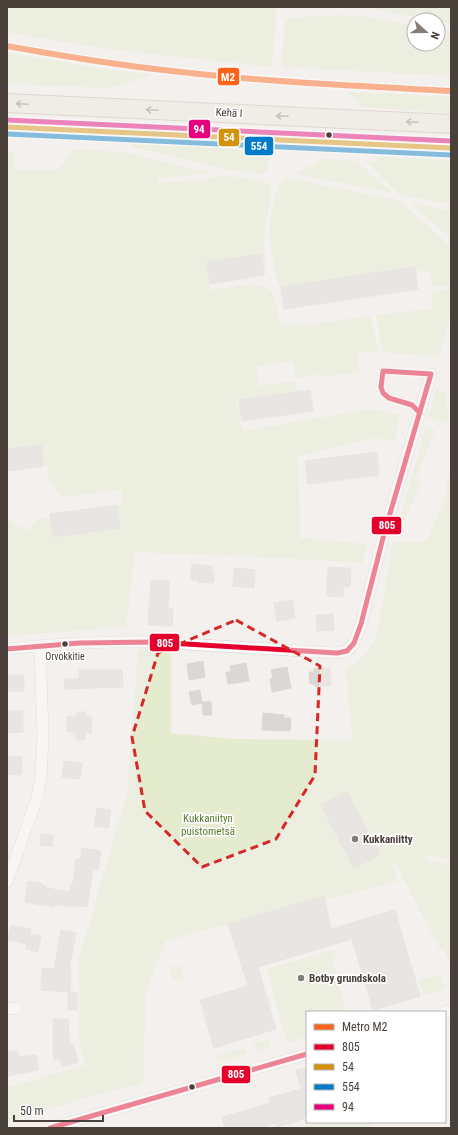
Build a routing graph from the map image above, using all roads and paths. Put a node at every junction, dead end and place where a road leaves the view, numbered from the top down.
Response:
1 (7, 103) edge
2 (451, 124) edge
3 (7, 127) edge
4 (451, 148) edge
5 (432, 374) dead end
6 (40, 646) junction
7 (7, 650) edge
8 (7, 882) edge
9 (306, 1054) edge
10 (50, 1128) edge

2 -> 1 highway, Kehä I
3 - 4 highway
5 - 6 street
6 - 7 street
6 - 8 street
9 - 10 street

